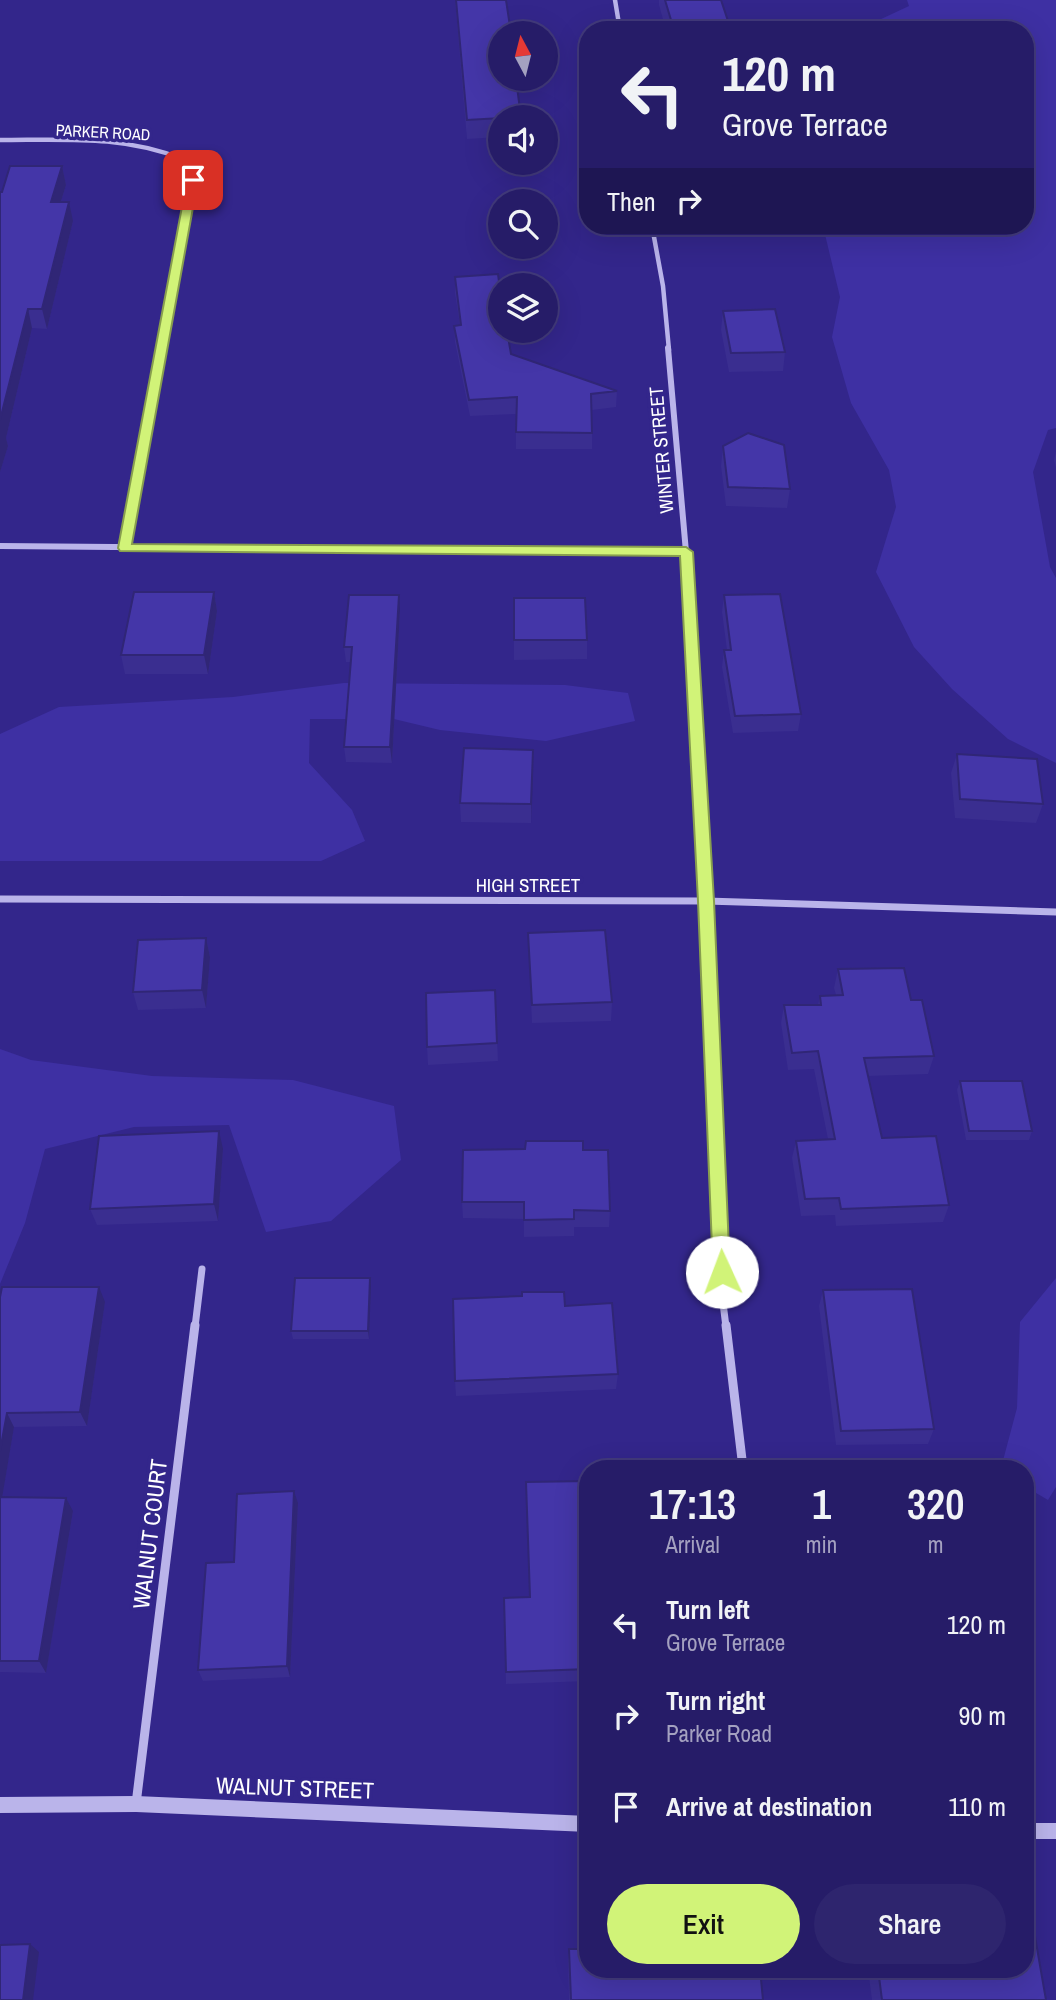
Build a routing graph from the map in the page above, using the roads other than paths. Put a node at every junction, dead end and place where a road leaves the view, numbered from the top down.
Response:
1 (615, 0) edge
2 (618, 21) edge
3 (0, 140) edge
4 (654, 235) edge
5 (0, 546) edge
6 (124, 548) junction
7 (686, 552) junction
8 (0, 899) edge
9 (706, 901) junction
10 (1056, 912) edge
11 (202, 1269) dead end
12 (742, 1460) edge
13 (136, 1804) junction
14 (0, 1805) edge
15 (579, 1824) edge
16 (1034, 1831) edge
17 (1056, 1831) edge

1 - 2 street
3 - 6 street, PARKER ROAD
4 - 7 street, WINTER STREET
5 - 6 street
6 - 7 street
7 - 9 street, WINTER STREET
8 - 9 street, HIGH STREET
9 - 10 street, HIGH STREET
9 - 12 street, WINTER STREET
11 - 13 street, WALNUT COURT
13 - 14 street, WALNUT STREET
13 - 15 street, WALNUT STREET
16 - 17 street

